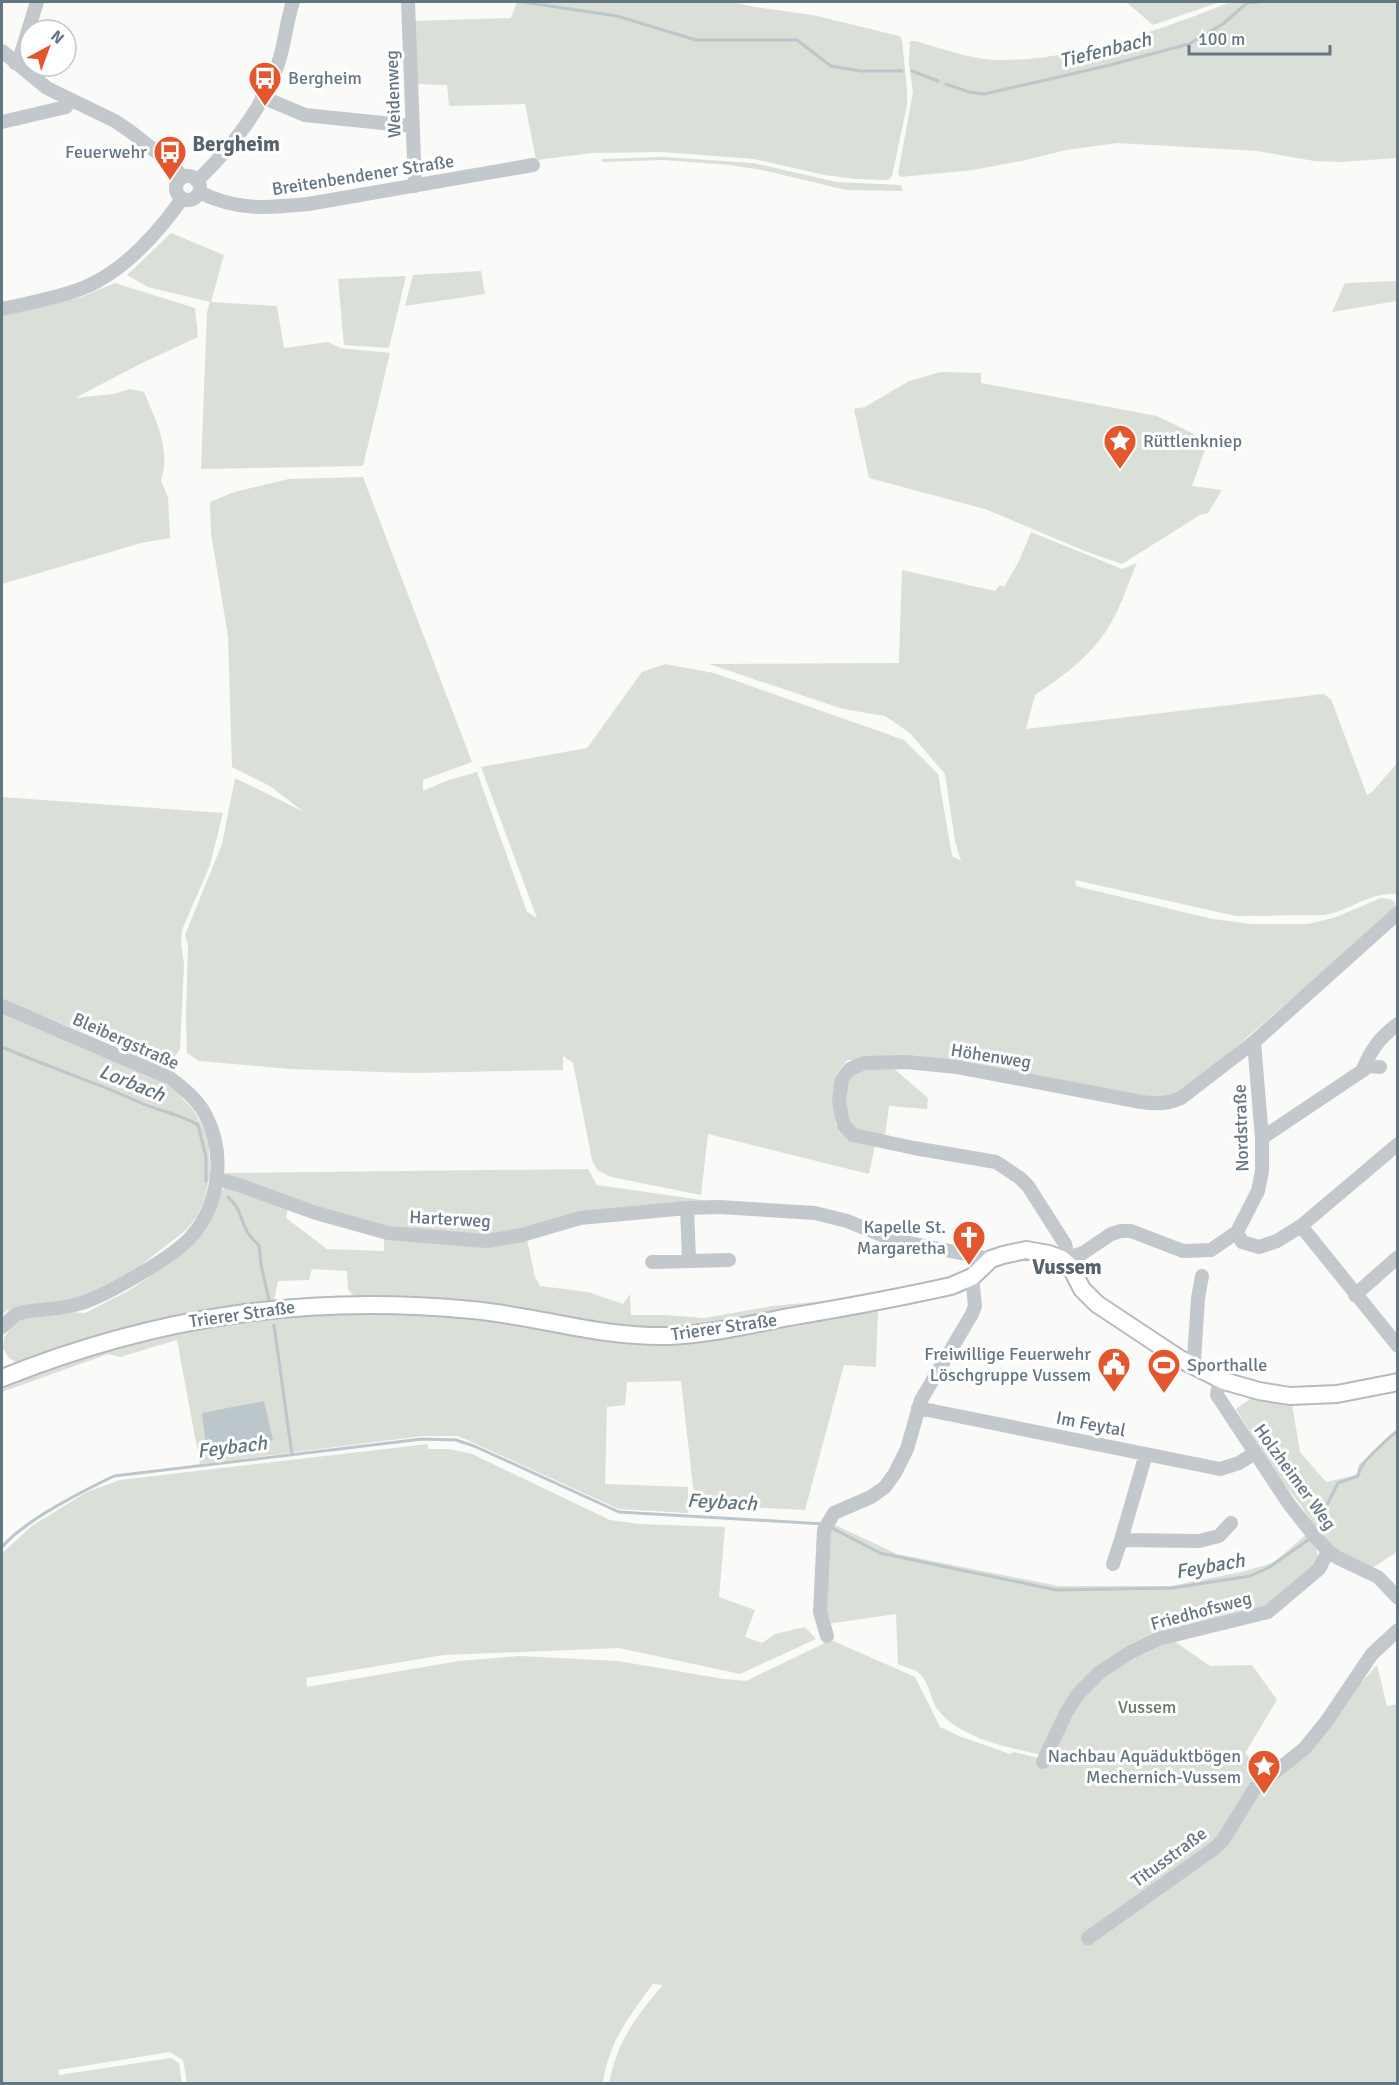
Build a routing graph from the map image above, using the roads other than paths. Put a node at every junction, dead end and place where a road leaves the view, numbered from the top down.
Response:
1 (37, 2) edge
2 (293, 2) edge
3 (408, 2) edge
4 (2, 51) edge
5 (15, 63) junction
6 (262, 97) junction
7 (70, 100) junction
8 (2, 122) edge
9 (412, 126) junction
10 (533, 165) dead end
11 (183, 177) junction
12 (201, 182) junction
13 (415, 186) junction
14 (182, 199) junction
15 (2, 309) edge
16 (1398, 913) edge
17 (2, 1006) edge
18 (1398, 1024) edge
19 (1254, 1042) junction
20 (1380, 1067) dead end
21 (1362, 1071) junction
22 (1262, 1138) junction
23 (1398, 1144) edge
24 (217, 1179) junction
25 (687, 1208) junction
26 (1301, 1226) junction
27 (1237, 1232) junction
28 (1398, 1257) edge
29 (1066, 1259) junction
30 (689, 1260) junction
31 (729, 1260) dead end
32 (991, 1260) junction
33 (652, 1262) dead end
34 (1202, 1276) dead end
35 (972, 1277) junction
36 (1355, 1294) junction
37 (2, 1327) edge
38 (1397, 1342) edge
39 (1191, 1365) junction
40 (2, 1378) edge
41 (1224, 1381) junction
42 (1398, 1382) edge
43 (918, 1408) junction
44 (1254, 1453) junction
45 (1146, 1454) junction
46 (1231, 1523) dead end
47 (1121, 1540) junction
48 (1328, 1551) junction
49 (1113, 1564) dead end
50 (1398, 1598) edge
51 (1398, 1630) edge
52 (827, 1636) dead end
53 (1043, 1762) dead end
54 (1088, 1938) dead end

1 - 5 street
2 - 6 street
3 - 9 street, Weidenweg
4 - 5 street
5 - 7 street
6 - 9 street
6 - 12 street
7 - 8 street
7 - 11 street
9 - 13 street, Weidenweg
10 - 13 street, Breitenbendener Straße
11 - 12 street
11 - 14 street
12 - 13 street, Breitenbendener Straße
12 - 14 street
14 - 15 street
16 - 19 street, Höhenweg
17 - 24 street, Bleibergstraße
18 - 21 street
19 - 22 street, Nordstraße
19 - 29 street, Höhenweg
20 - 21 street
21 - 22 street
22 - 27 street, Nordstraße
23 - 26 street
24 - 25 street, Harterweg
24 - 37 street, Bleibergstraße
25 - 30 street
25 - 32 street, Harterweg
26 - 27 street
26 - 36 street
27 - 29 street, Nordstraße
28 - 36 street
29 - 32 main road, Trierer Straße
29 - 39 main road
30 - 31 street
30 - 33 street
32 - 35 main road, Trierer Straße
34 - 39 street
35 - 40 main road, Trierer Straße
35 - 43 street
36 - 38 street
39 - 41 main road
41 - 42 main road
41 - 44 street, Holzheimer Weg
43 - 45 street, Im Feytal
43 - 52 street
44 - 45 street, Im Feytal
44 - 48 street, Holzheimer Weg
45 - 47 street
46 - 47 street
47 - 49 street
48 - 50 street, Holzheimer Weg
48 - 53 street, Friedhofsweg
51 - 54 street, Titusstraße

